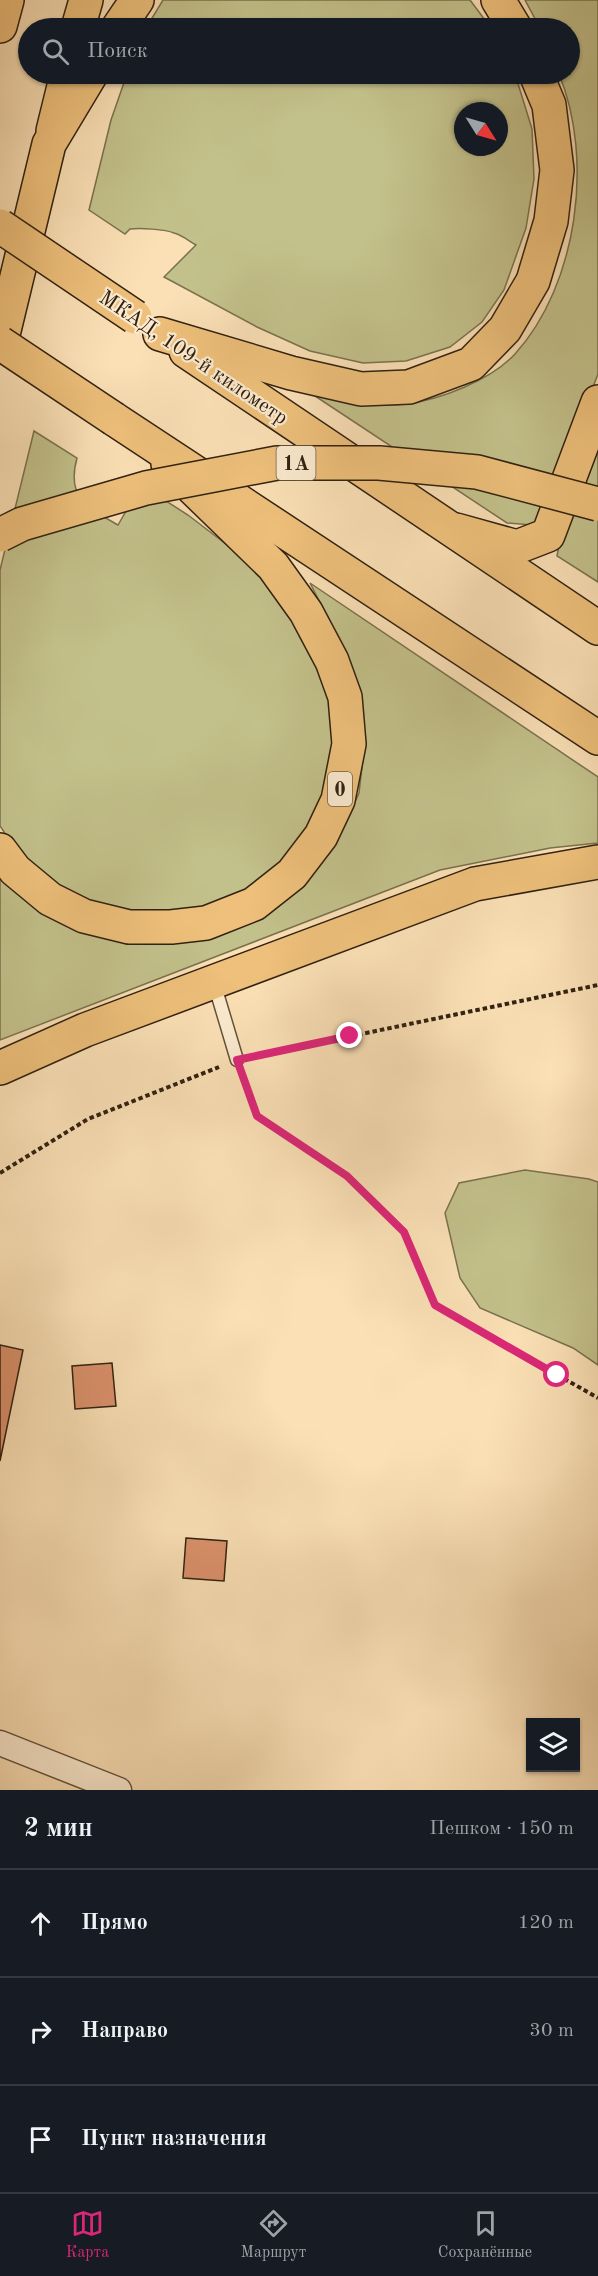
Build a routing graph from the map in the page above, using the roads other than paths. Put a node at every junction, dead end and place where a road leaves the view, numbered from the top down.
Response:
1 (7, 0) edge
2 (86, 0) edge
3 (137, 0) edge
4 (498, 0) edge
5 (81, 18) edge
6 (125, 18) edge
7 (509, 18) edge
8 (0, 26) edge
9 (64, 84) edge
10 (86, 84) edge
11 (540, 84) edge
12 (49, 144) junction
13 (0, 226) edge
14 (147, 326) junction
15 (0, 345) edge
16 (598, 402) edge
17 (127, 428) junction
18 (598, 504) edge
19 (449, 528) junction
20 (0, 535) edge
21 (598, 628) edge
22 (598, 738) edge
23 (0, 850) edge
24 (598, 862) edge
25 (213, 982) junction
26 (237, 1060) road end
27 (0, 1068) edge
28 (0, 1743) edge
29 (119, 1790) edge

1 - 8 main road
2 - 5 main road
3 - 6 main road
4 - 7 main road
9 - 12 main road
10 - 12 main road
11 - 14 main road
12 - 15 main road
13 - 14 main road, МКАД, 109-й километр, bridge
14 - 19 main road, МКАД, 109-й километр
15 - 17 main road, bridge
16 - 19 main road
17 - 22 main road
17 - 23 main road, 0
18 - 20 main road, 1A, bridge
19 - 21 main road, МКАД, 109-й километр
24 - 25 main road
25 - 26 lane
25 - 27 main road
28 - 29 street

